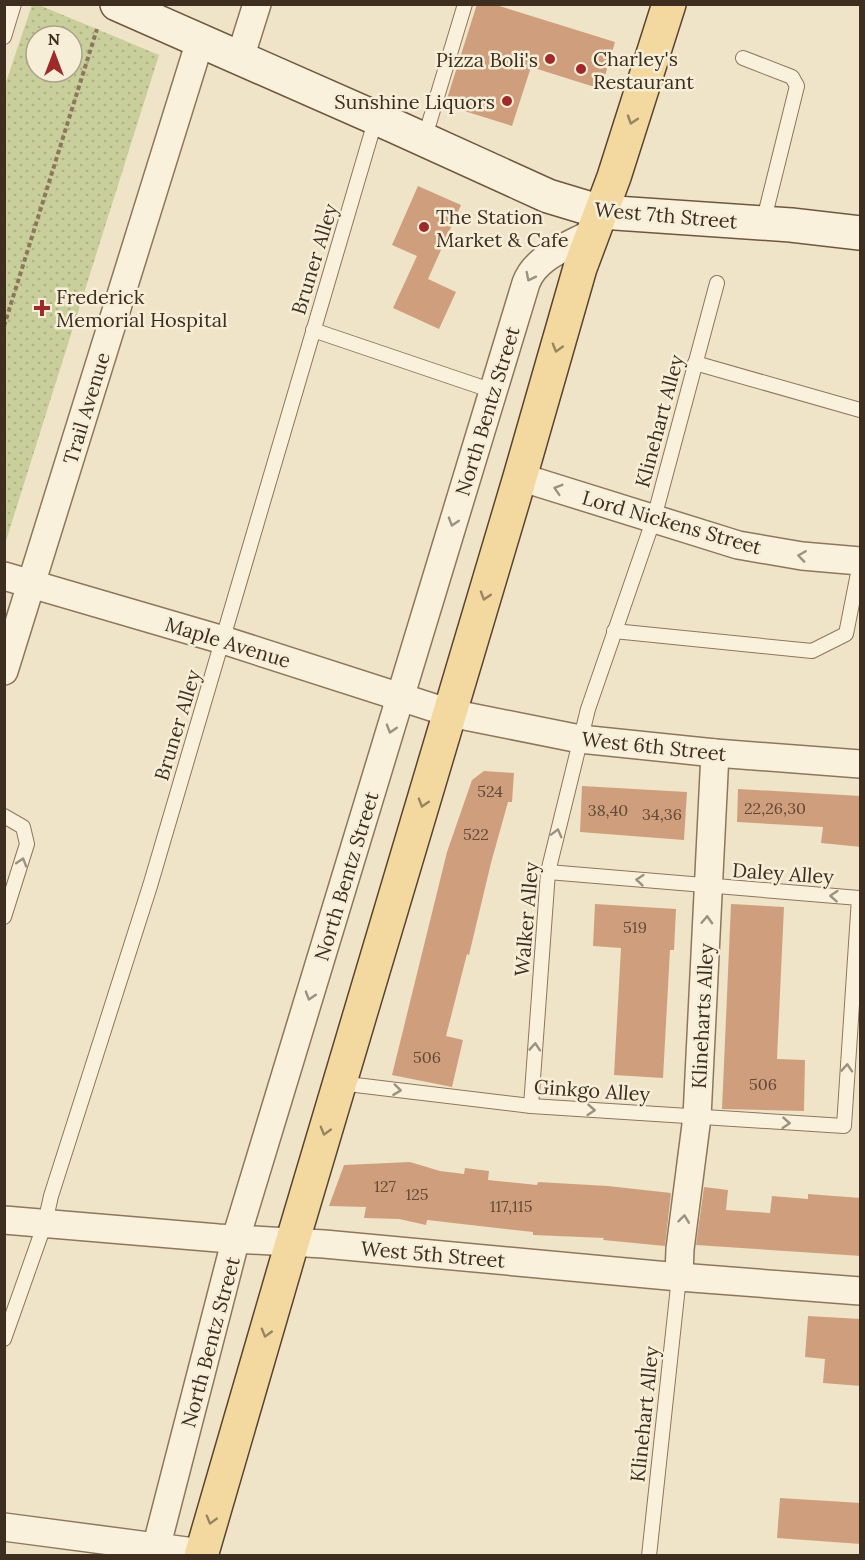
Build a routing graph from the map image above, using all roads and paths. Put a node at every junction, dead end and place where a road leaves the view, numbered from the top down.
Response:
1 (14, 4) edge
2 (256, 4) edge
3 (465, 4) edge
4 (669, 4) edge
5 (107, 17) edge
6 (4, 37) edge
7 (200, 41) junction
8 (240, 58) junction
9 (742, 58) dead end
10 (376, 118) junction
11 (423, 141) junction
12 (597, 222) junction
13 (763, 223) junction
14 (861, 233) edge
15 (717, 284) dead end
16 (4, 326) edge
17 (313, 330) junction
18 (695, 363) junction
19 (493, 391) junction
20 (861, 410) edge
21 (520, 477) junction
22 (654, 518) junction
23 (861, 562) edge
24 (4, 576) edge
25 (32, 584) junction
26 (614, 631) junction
27 (223, 640) junction
28 (4, 671) edge
29 (400, 696) junction
30 (450, 713) junction
31 (580, 739) junction
32 (715, 753) junction
33 (861, 764) edge
34 (4, 816) edge
35 (548, 872) junction
36 (708, 886) junction
37 (4, 917) edge
38 (857, 987) edge
39 (339, 1083) junction
40 (531, 1106) junction
41 (697, 1117) junction
42 (843, 1126) joint
43 (4, 1220) edge
44 (45, 1223) junction
45 (236, 1238) junction
46 (292, 1243) junction
47 (678, 1277) junction
48 (861, 1291) edge
49 (4, 1340) edge
50 (4, 1527) edge
51 (155, 1551) edge
52 (201, 1554) edge
53 (649, 1556) edge

1 - 6 lane
2 - 8 street
3 - 11 lane
4 -> 12 main road
5 - 7 main road, West 7th Street
5 - 16 path
7 - 8 main road, West 7th Street
7 - 25 street, Trail Avenue
8 - 10 main road, West 7th Street
9 - 13 lane
10 - 11 main road, West 7th Street
10 - 17 lane, Bruner Alley
11 - 12 main road, West 7th Street
12 - 13 main road, West 7th Street
12 -> 19 street, North Bentz Street
12 -> 21 main road
13 - 14 main road, West 7th Street
15 - 18 lane, Klinehart Alley
17 - 19 lane
17 - 27 lane, Bruner Alley
18 - 20 lane
18 - 22 lane, Klinehart Alley
19 -> 29 street, North Bentz Street
22 -> 21 street, Lord Nickens Street
21 -> 30 main road
23 -> 22 street, Lord Nickens Street
22 - 26 lane, Klinehart Alley
23 - 26 lane
24 - 25 street, Maple Avenue
25 - 27 street, Maple Avenue
25 - 28 street, Trail Avenue
26 - 31 lane, Klinehart Alley
27 - 29 street, Maple Avenue
27 - 44 lane, Bruner Alley
29 - 30 street, Maple Avenue
29 -> 45 street, North Bentz Street
30 - 31 street, West 6th Street
30 -> 39 main road
31 - 32 street, West 6th Street
35 -> 31 lane, Walker Alley
32 - 33 street, West 6th Street
32 - 36 street, Klineharts Alley
37 -> 34 lane
36 -> 35 lane, Daley Alley
40 -> 35 lane, Walker Alley
38 -> 36 lane, Daley Alley
41 -> 36 street, Klineharts Alley
42 -> 38 lane, Daley Alley
39 -> 40 lane, Ginkgo Alley
39 -> 46 main road
40 -> 41 lane, Ginkgo Alley
41 -> 42 lane, Ginkgo Alley
47 -> 41 street, Klineharts Alley
43 - 44 street, West 5th Street
44 - 45 street, West 5th Street
44 - 49 lane, Bruner Alley
45 - 46 street, West 5th Street
45 - 51 street, North Bentz Street
46 - 47 street, West 5th Street
46 -> 52 main road
47 - 48 street, West 5th Street
47 - 53 lane, Klinehart Alley
50 - 51 street
51 - 52 street

